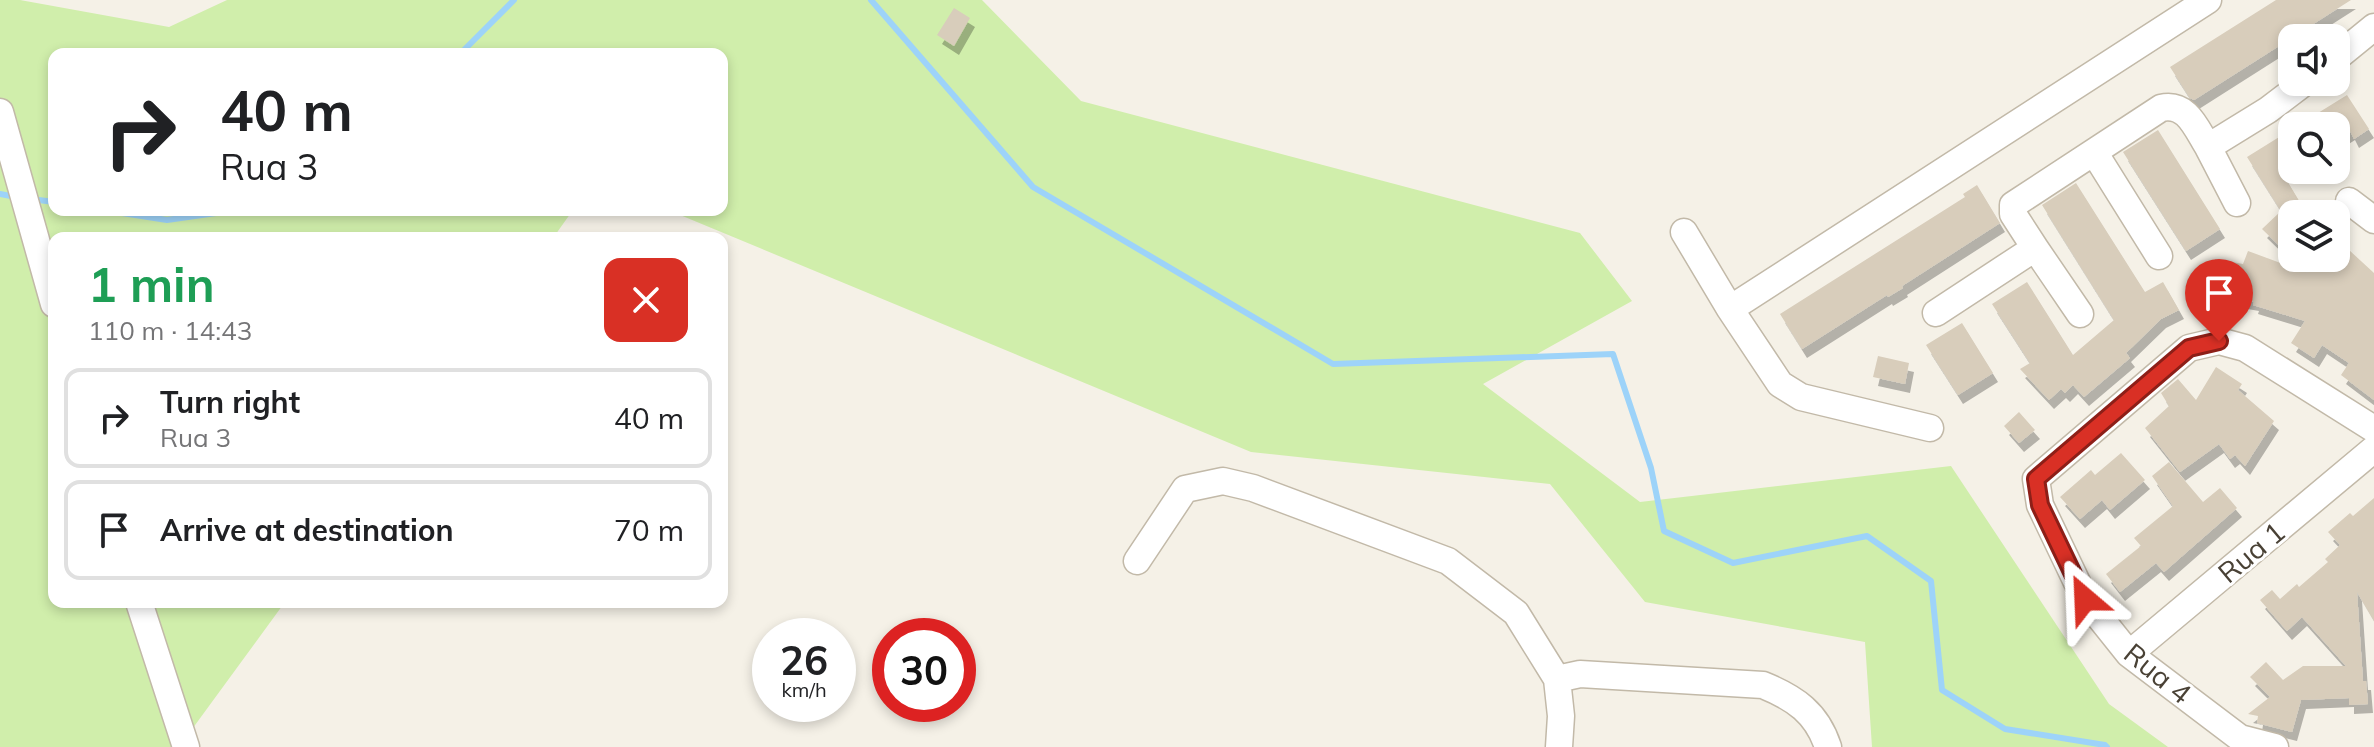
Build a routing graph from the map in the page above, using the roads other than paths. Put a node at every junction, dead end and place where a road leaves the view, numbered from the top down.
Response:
1 (2208, 0) edge
2 (2374, 27) edge
3 (2350, 47) edge
4 (2286, 96) edge
5 (0, 112) edge
6 (2208, 147) junction
7 (2094, 152) junction
8 (2350, 202) edge
9 (2237, 203) dead end
10 (2374, 220) edge
11 (1684, 232) dead end
12 (2035, 248) junction
13 (2159, 256) dead end
14 (48, 283) edge
15 (1730, 309) junction
16 (1936, 313) dead end
17 (2080, 314) dead end
18 (1930, 428) dead end
19 (2374, 429) edge
20 (2374, 449) edge
21 (1137, 561) dead end
22 (141, 608) edge
23 (2129, 654) junction
24 (1557, 679) junction
25 (186, 747) edge
26 (1559, 747) edge
27 (1828, 747) edge
28 (2275, 747) edge

1 - 15 street
2 - 3 street
4 - 6 street
5 - 14 street
6 - 7 street
6 - 9 street
7 - 12 street
7 - 13 street
8 - 10 street
11 - 15 street
12 - 16 street
12 - 17 street
15 - 18 street
19 - 23 street, Rua 4
20 - 23 street, Rua 1
21 - 24 street
22 - 25 street
23 - 28 street, Rua 4
24 - 26 street
24 - 27 street

